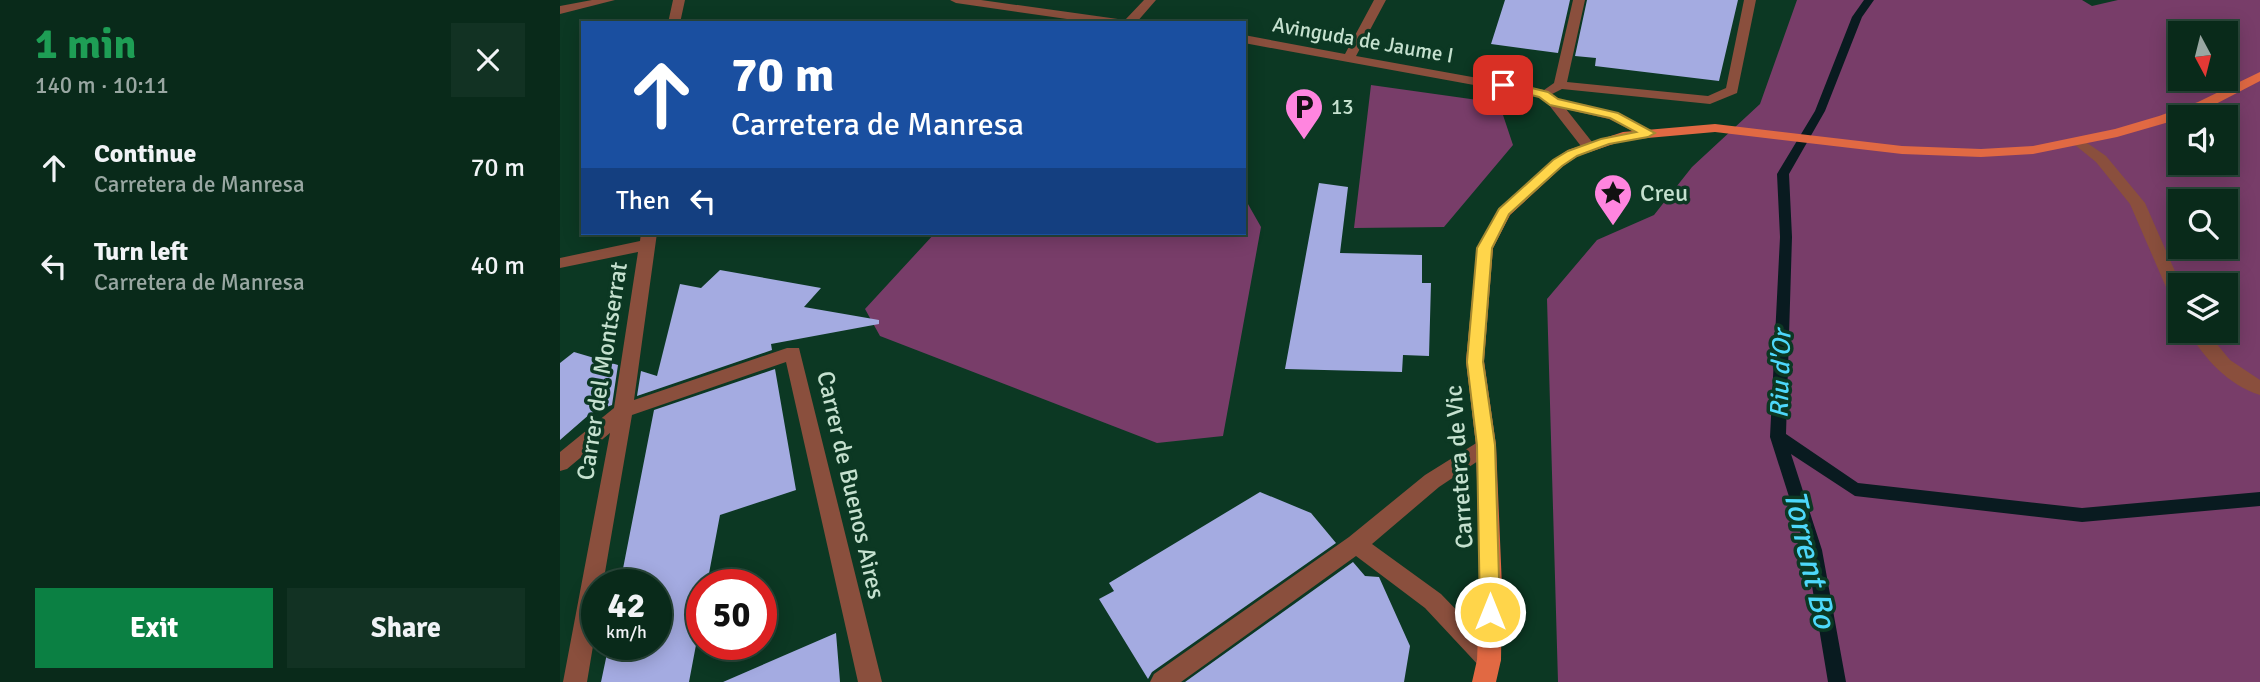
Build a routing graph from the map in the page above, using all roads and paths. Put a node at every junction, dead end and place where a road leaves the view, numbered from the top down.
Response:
1 (609, 0) edge
2 (679, 0) edge
3 (956, 0) edge
4 (1150, 0) edge
5 (1380, 0) edge
6 (1579, 0) edge
7 (1750, 0) edge
8 (583, 3) edge
9 (560, 10) edge
10 (674, 21) edge
11 (1108, 21) edge
12 (1131, 21) edge
13 (1246, 39) edge
14 (1349, 57) junction
15 (2260, 76) edge
16 (1560, 85) junction
17 (1549, 98) junction
18 (1648, 133) junction
19 (2080, 142) junction
20 (1589, 148) junction
21 (649, 239) edge
22 (560, 263) edge
23 (2168, 273) edge
24 (2203, 343) edge
25 (2260, 387) edge
26 (624, 411) junction
27 (1486, 445) junction
28 (560, 463) edge
29 (1356, 544) junction
30 (1489, 660) junction
31 (575, 682) edge
32 (870, 682) edge
33 (1162, 682) edge
34 (1484, 682) edge

1 - 8 street
2 - 10 street
3 - 11 street
4 - 12 street
5 - 14 street
6 - 16 street
7 - 16 street
8 - 9 street
13 - 14 street, Avinguda de Jaume I
14 - 17 street, Avinguda de Jaume I
15 - 19 main road, Carretera de Vic
16 - 17 street
17 - 18 street, Avinguda de Jaume I
17 - 20 street
18 - 19 main road, Carretera de Vic
18 - 20 main road, Carretera de Vic
19 - 23 street
20 - 27 main road, Carretera de Vic
21 - 22 street
21 - 26 street, Carrer del Montserrat
24 - 25 street
26 - 28 street
26 - 31 street, Carrer del Montserrat
26 - 32 street, Carrer de Buenos Aires
27 - 29 street
27 - 30 main road, Carretera de Vic
29 - 30 street
29 - 33 street
30 - 34 main road, Carretera de Vic

